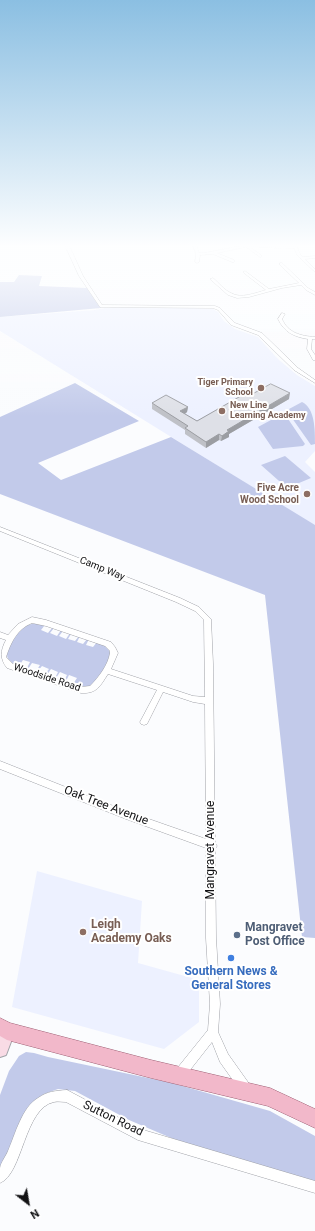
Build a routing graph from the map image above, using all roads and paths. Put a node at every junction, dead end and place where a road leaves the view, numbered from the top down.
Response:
1 (99, 302) edge
2 (283, 314) dead end
3 (313, 338) edge
4 (315, 359) edge
5 (315, 382) edge
6 (0, 529) edge
7 (203, 613) joint
8 (0, 635) edge
9 (9, 638) junction
10 (106, 670) junction
11 (161, 689) junction
12 (209, 701) junction
13 (144, 722) dead end
14 (0, 765) edge
15 (212, 846) junction
16 (4, 1029) edge
17 (213, 1032) junction
18 (0, 1049) edge
19 (178, 1075) junction
20 (247, 1091) junction
21 (315, 1119) edge
22 (0, 1177) edge
23 (315, 1187) edge

1 - 5 street
2 - 3 street
3 - 4 street
6 - 7 street, Camp Way
7 - 12 street, Mangravet Avenue
8 - 9 street
9 - 10 street, Woodside Road
9 - 10 street, Woodside Road
10 - 11 street
11 - 12 street
11 - 13 street
12 - 15 street, Mangravet Avenue
14 - 15 street, Oak Tree Avenue
15 - 17 street, Mangravet Avenue
16 - 18 street
16 - 19 main road
17 - 19 street
17 - 20 street
19 - 20 main road
20 - 21 main road
22 - 23 street, Sutton Road

